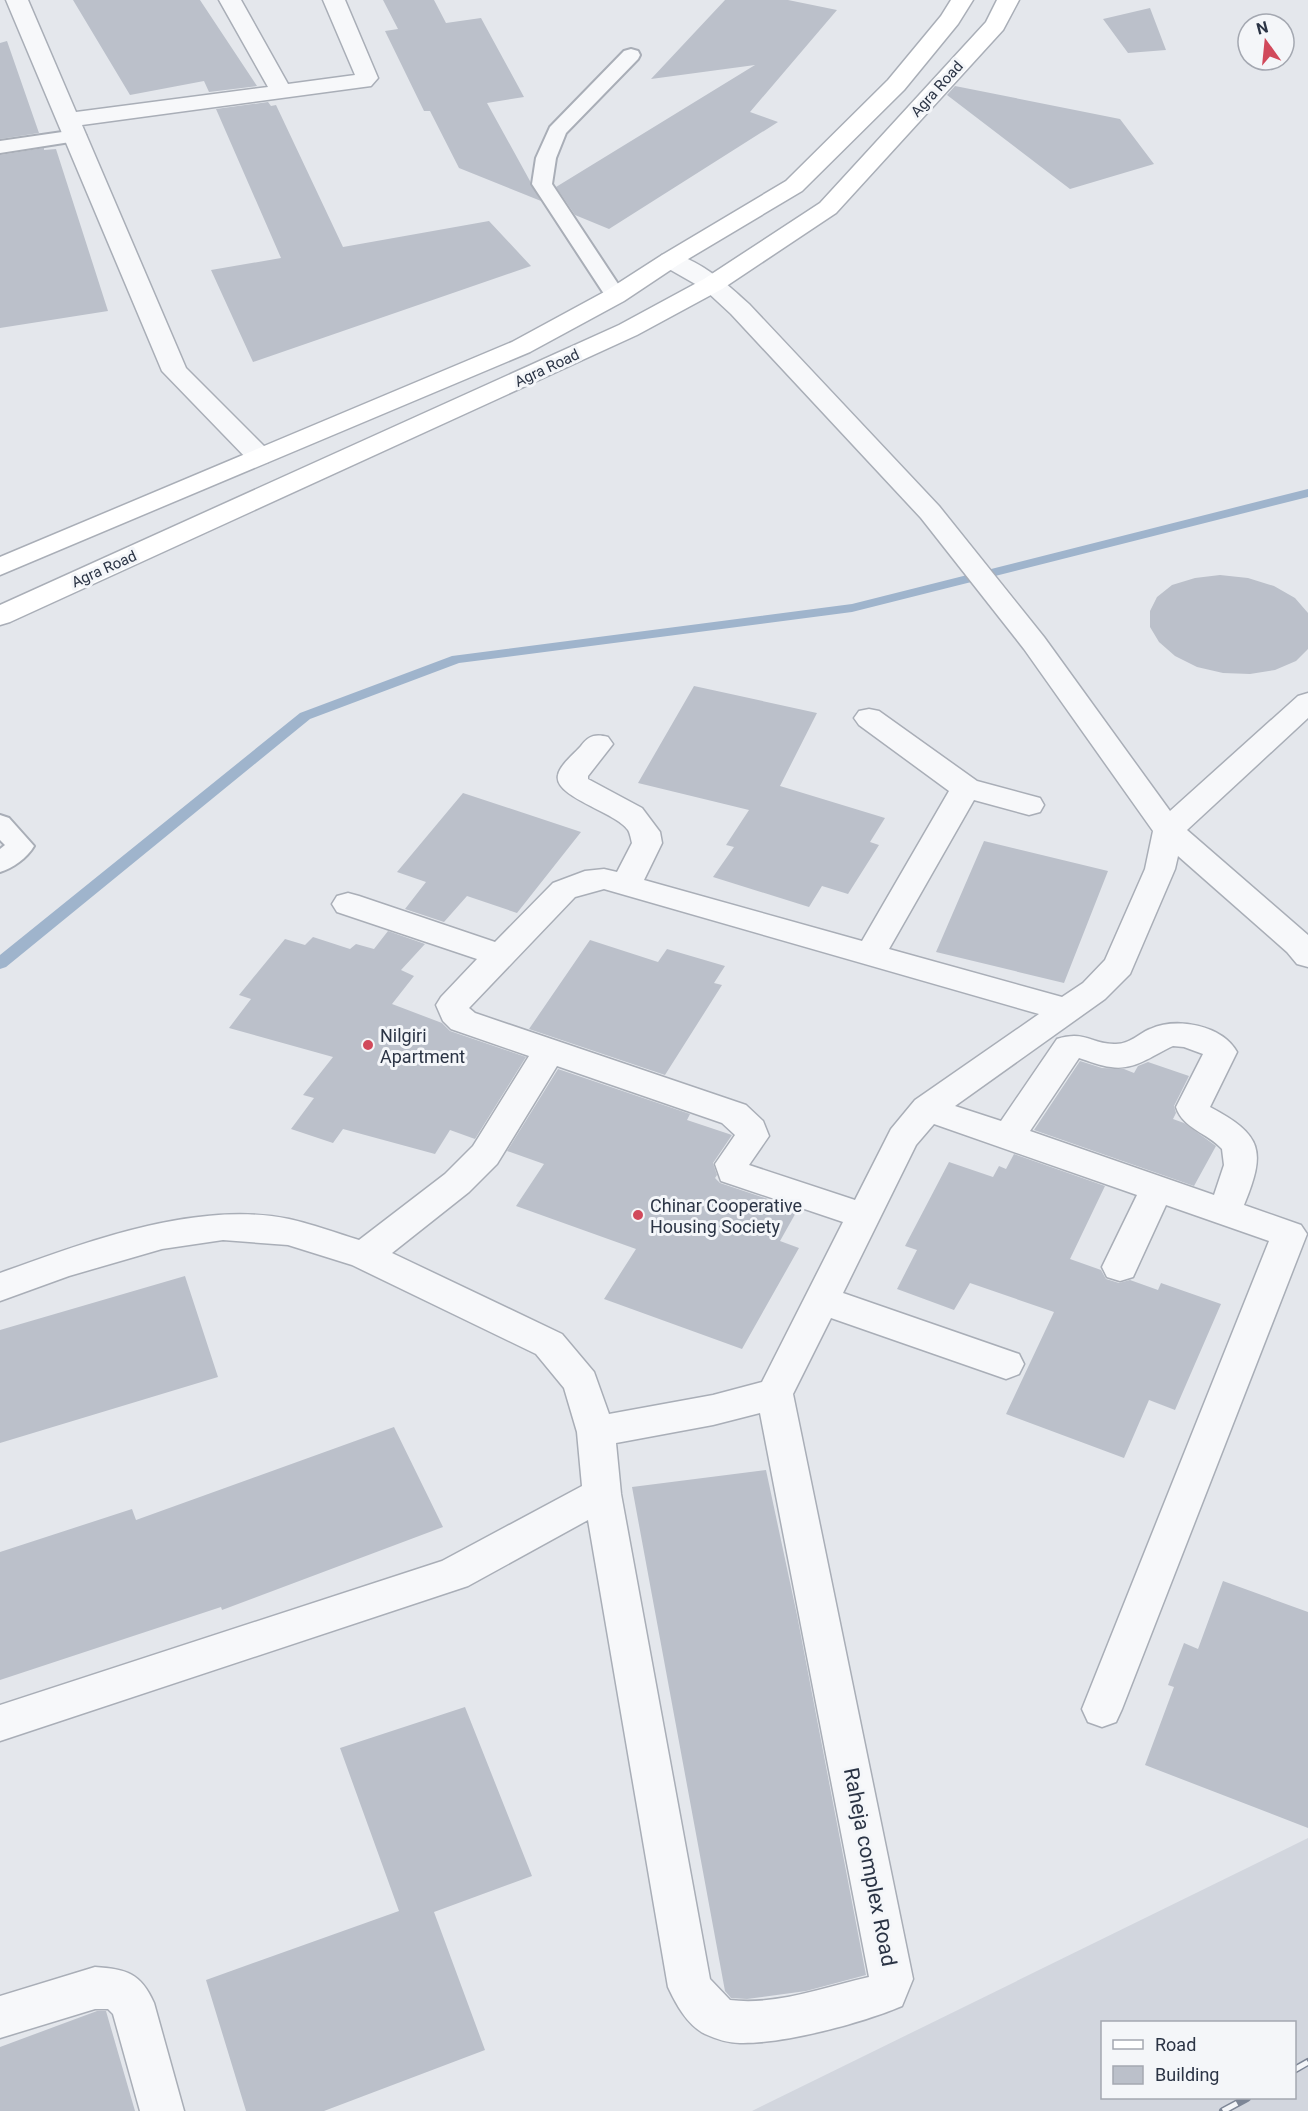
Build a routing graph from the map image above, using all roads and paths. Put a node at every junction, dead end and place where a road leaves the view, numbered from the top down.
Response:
1 (17, 0) edge
2 (230, 0) edge
3 (334, 0) edge
4 (962, 0) edge
5 (1008, 0) edge
6 (631, 55) dead end
7 (281, 91) junction
8 (73, 128) junction
9 (0, 147) edge
10 (670, 260) junction
11 (713, 284) junction
12 (615, 296) junction
13 (259, 456) junction
14 (0, 567) edge
15 (0, 616) edge
16 (1308, 702) edge
17 (870, 718) dead end
18 (598, 744) dead end
19 (966, 788) junction
20 (1029, 805) dead end
21 (0, 824) edge
22 (1168, 830) junction
23 (0, 863) edge
24 (626, 885) junction
25 (348, 904) dead end
26 (1305, 947) edge
27 (870, 954) junction
28 (499, 955) junction
29 (1067, 1010) junction
30 (549, 1051) junction
31 (927, 1109) junction
32 (1008, 1137) junction
33 (1157, 1188) junction
34 (1224, 1212) junction
35 (865, 1216) junction
36 (1299, 1237) edge
37 (364, 1255) junction
38 (1120, 1267) dead end
39 (0, 1287) edge
40 (822, 1300) junction
41 (1006, 1364) dead end
42 (775, 1394) junction
43 (596, 1432) junction
44 (602, 1494) junction
45 (1102, 1709) dead end
46 (0, 1723) edge
47 (0, 2017) edge
48 (162, 2111) edge

1 - 8 street
2 - 7 street
3 - 7 street
4 - 10 main road, Agra Road
5 - 11 main road, Agra Road
6 - 12 lane
7 - 8 street
8 - 9 lane
8 - 13 street
10 - 11 street
10 - 12 main road, Agra Road
11 - 15 main road, Agra Road
11 - 22 street
12 - 13 main road, Agra Road
13 - 14 main road, Agra Road
16 - 22 street
17 - 19 street
18 - 24 street
19 - 20 street
19 - 27 street
21 - 23 lane
22 - 26 street
22 - 29 street
24 - 27 street
24 - 28 street
25 - 28 street
27 - 29 street
28 - 30 street
29 - 31 street
30 - 35 street
30 - 37 street
31 - 32 street
31 - 35 street
32 - 33 street
32 - 34 street
33 - 34 street
33 - 38 street
34 - 36 street
35 - 40 street
36 - 45 street
37 - 39 street
37 - 43 street
40 - 41 street
40 - 42 street
42 - 43 street
42 - 44 street, Raheja complex Road
43 - 44 street
44 - 46 street
47 - 48 street

